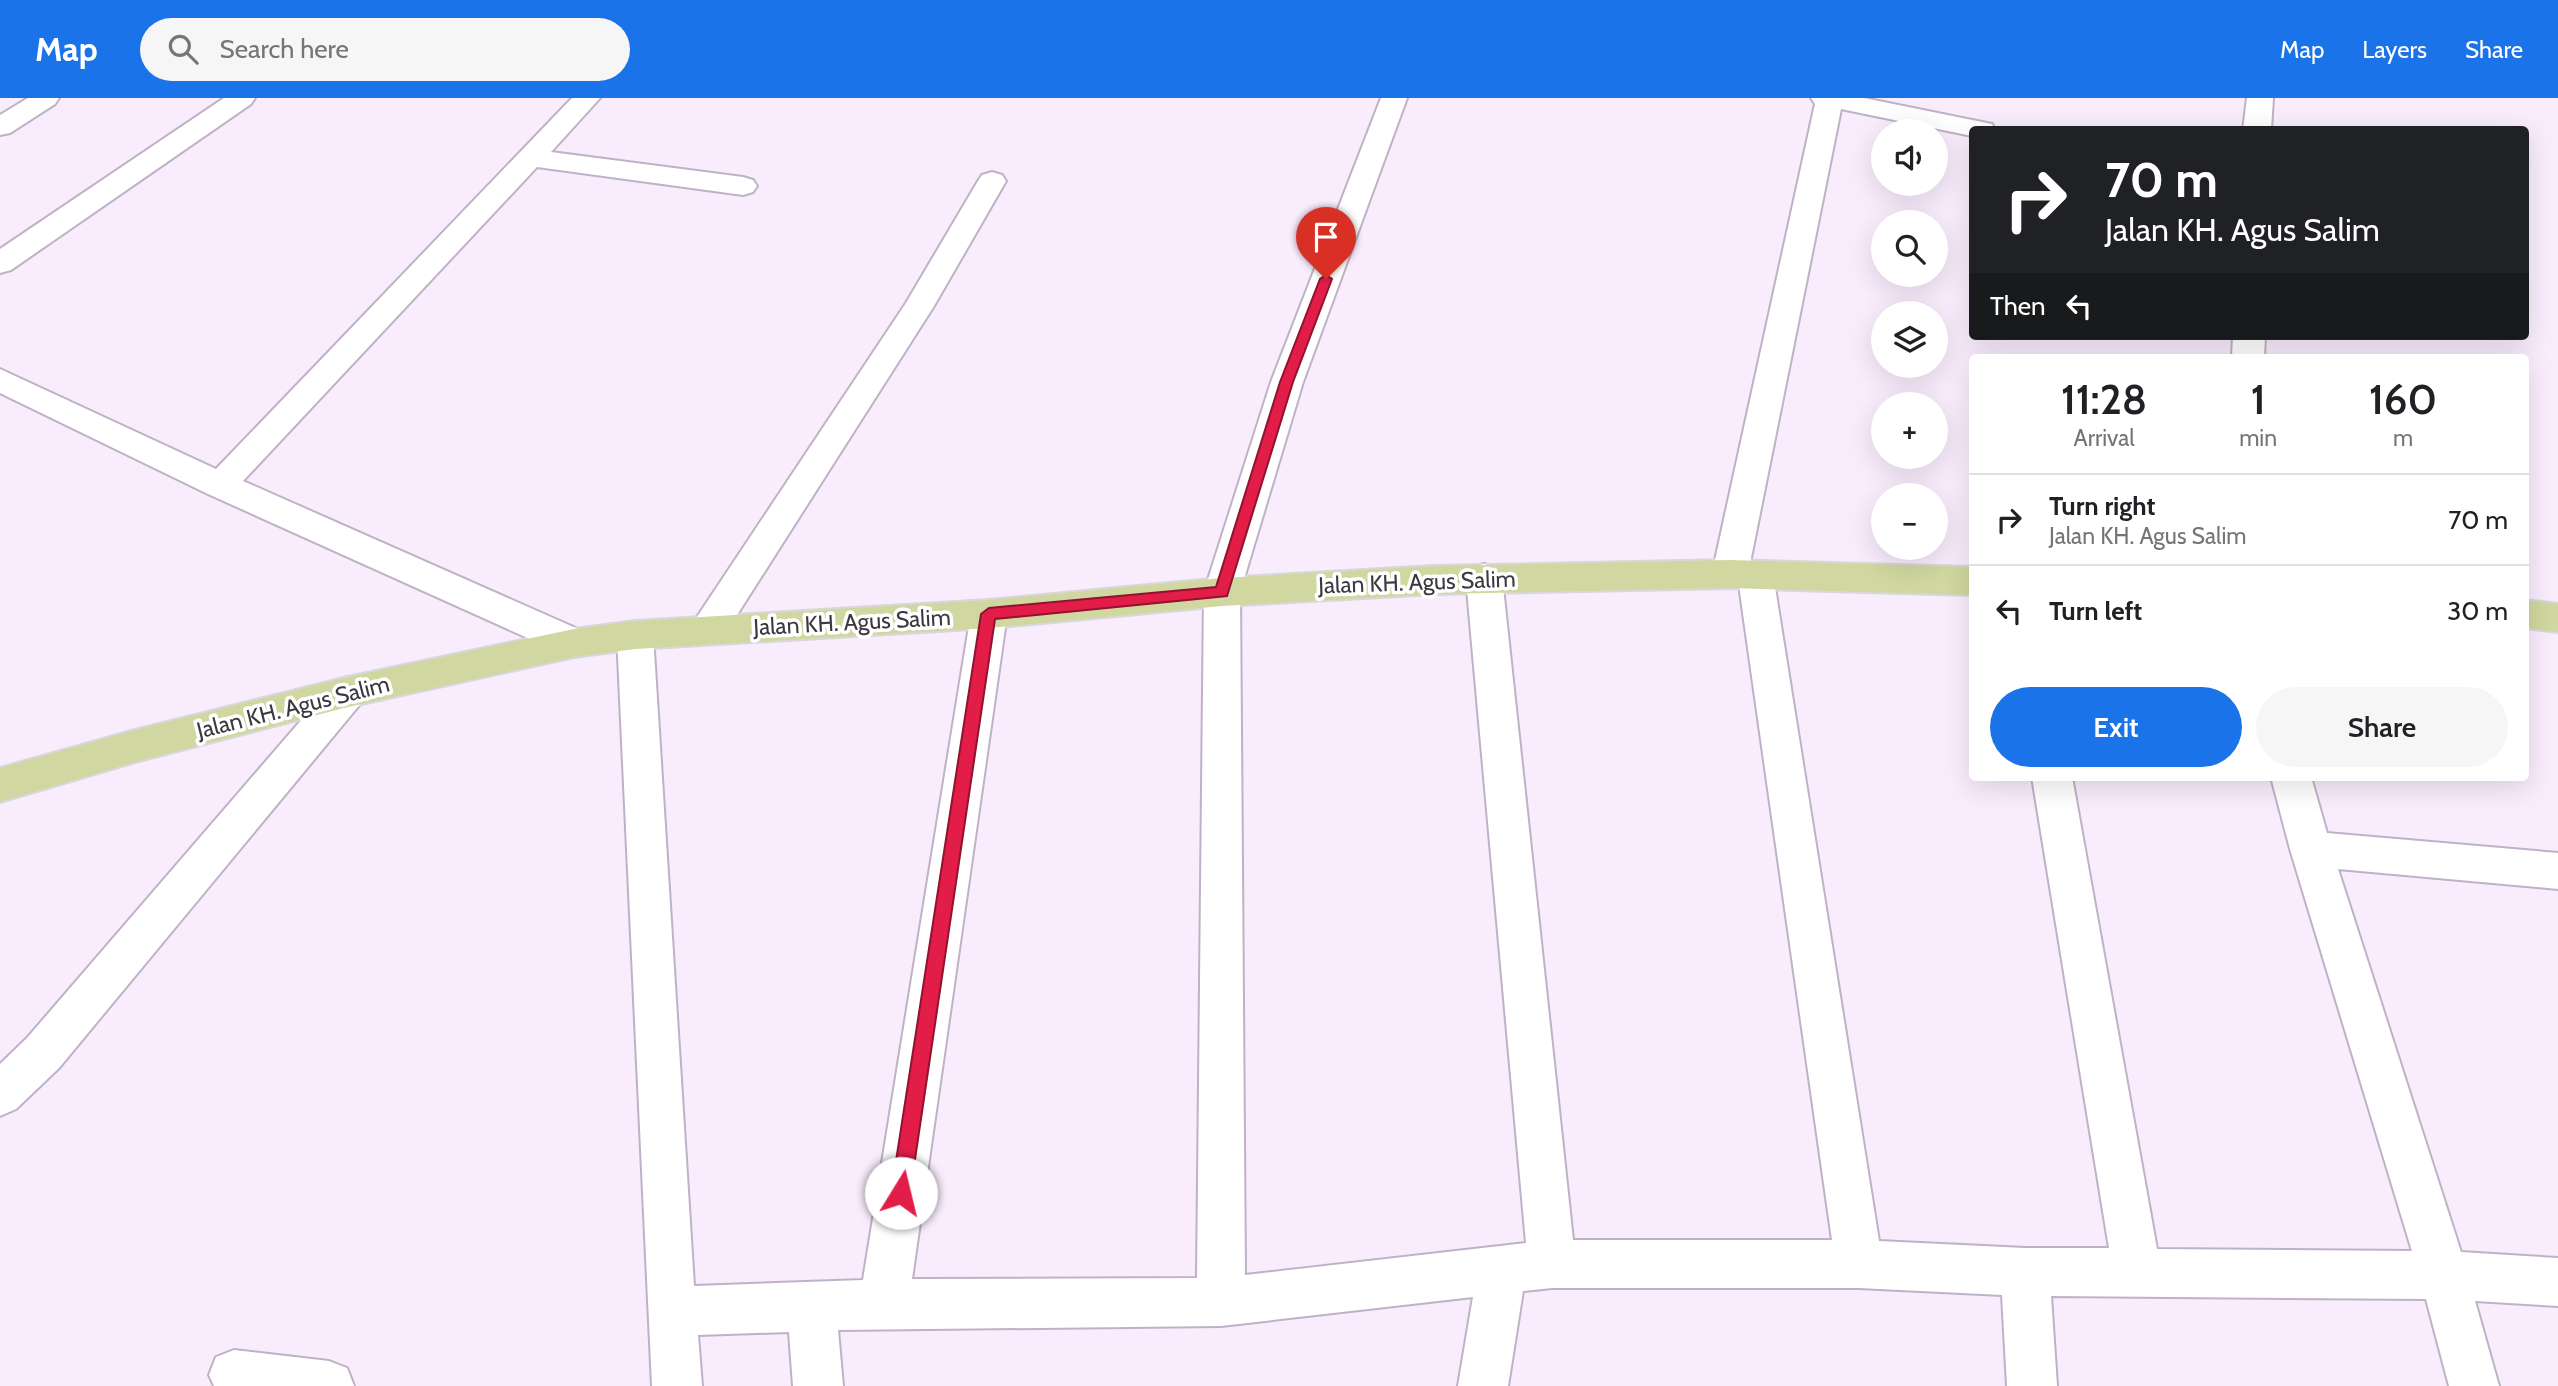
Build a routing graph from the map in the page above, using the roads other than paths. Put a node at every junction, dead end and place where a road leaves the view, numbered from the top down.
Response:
1 (46, 98) edge
2 (242, 98) edge
3 (587, 98) edge
4 (1394, 98) edge
5 (1828, 98) edge
6 (2260, 98) edge
7 (2257, 126) edge
8 (0, 127) edge
9 (1969, 127) edge
10 (532, 158) junction
11 (992, 181) dead end
12 (743, 186) dead end
13 (0, 263) edge
14 (0, 380) edge
15 (220, 485) junction
16 (1742, 574) junction
17 (1484, 579) junction
18 (1969, 581) edge
19 (1222, 592) junction
20 (989, 614) junction
21 (2529, 614) edge
22 (2558, 618) edge
23 (708, 630) junction
24 (635, 635) junction
25 (574, 643) junction
26 (348, 692) junction
27 (2053, 781) edge
28 (2292, 781) edge
29 (0, 785) edge
30 (2310, 849) junction
31 (2558, 871) edge
32 (0, 1094) edge
33 (1552, 1264) junction
34 (1859, 1264) junction
35 (1502, 1268) junction
36 (2137, 1271) junction
37 (2025, 1272) junction
38 (2446, 1275) junction
39 (2558, 1282) edge
40 (1221, 1302) junction
41 (884, 1304) junction
42 (811, 1306) junction
43 (671, 1311) junction
44 (234, 1375) dead end
45 (329, 1386) edge
46 (677, 1386) edge
47 (818, 1386) edge
48 (1483, 1386) edge
49 (2032, 1386) edge
50 (2474, 1386) edge

1 - 8 street
2 - 13 street
3 - 10 street
4 - 19 street
5 - 9 street
5 - 16 street
6 - 7 street
10 - 12 street
10 - 15 street
11 - 23 street
14 - 15 street
15 - 25 street
16 - 17 main road, Jalan KH. Agus Salim
16 - 18 main road, Jalan KH. Agus Salim
16 - 34 street
17 - 19 main road, Jalan KH. Agus Salim
17 - 33 street
19 - 20 main road, Jalan KH. Agus Salim
19 - 40 street
20 - 23 main road, Jalan KH. Agus Salim
20 - 41 street
21 - 22 main road
23 - 24 main road, Jalan KH. Agus Salim
24 - 25 main road, Jalan KH. Agus Salim
24 - 43 street
25 - 26 main road, Jalan KH. Agus Salim
26 - 29 main road, Jalan KH. Agus Salim
26 - 32 street
27 - 36 street
28 - 30 street
30 - 31 street
30 - 38 street
33 - 34 street
33 - 35 street
34 - 37 street
35 - 40 street
35 - 48 street
36 - 37 street
36 - 38 street
37 - 49 street
38 - 39 street
38 - 50 street
40 - 41 street
41 - 42 street
42 - 43 street
42 - 47 street
43 - 46 street
44 - 45 street

